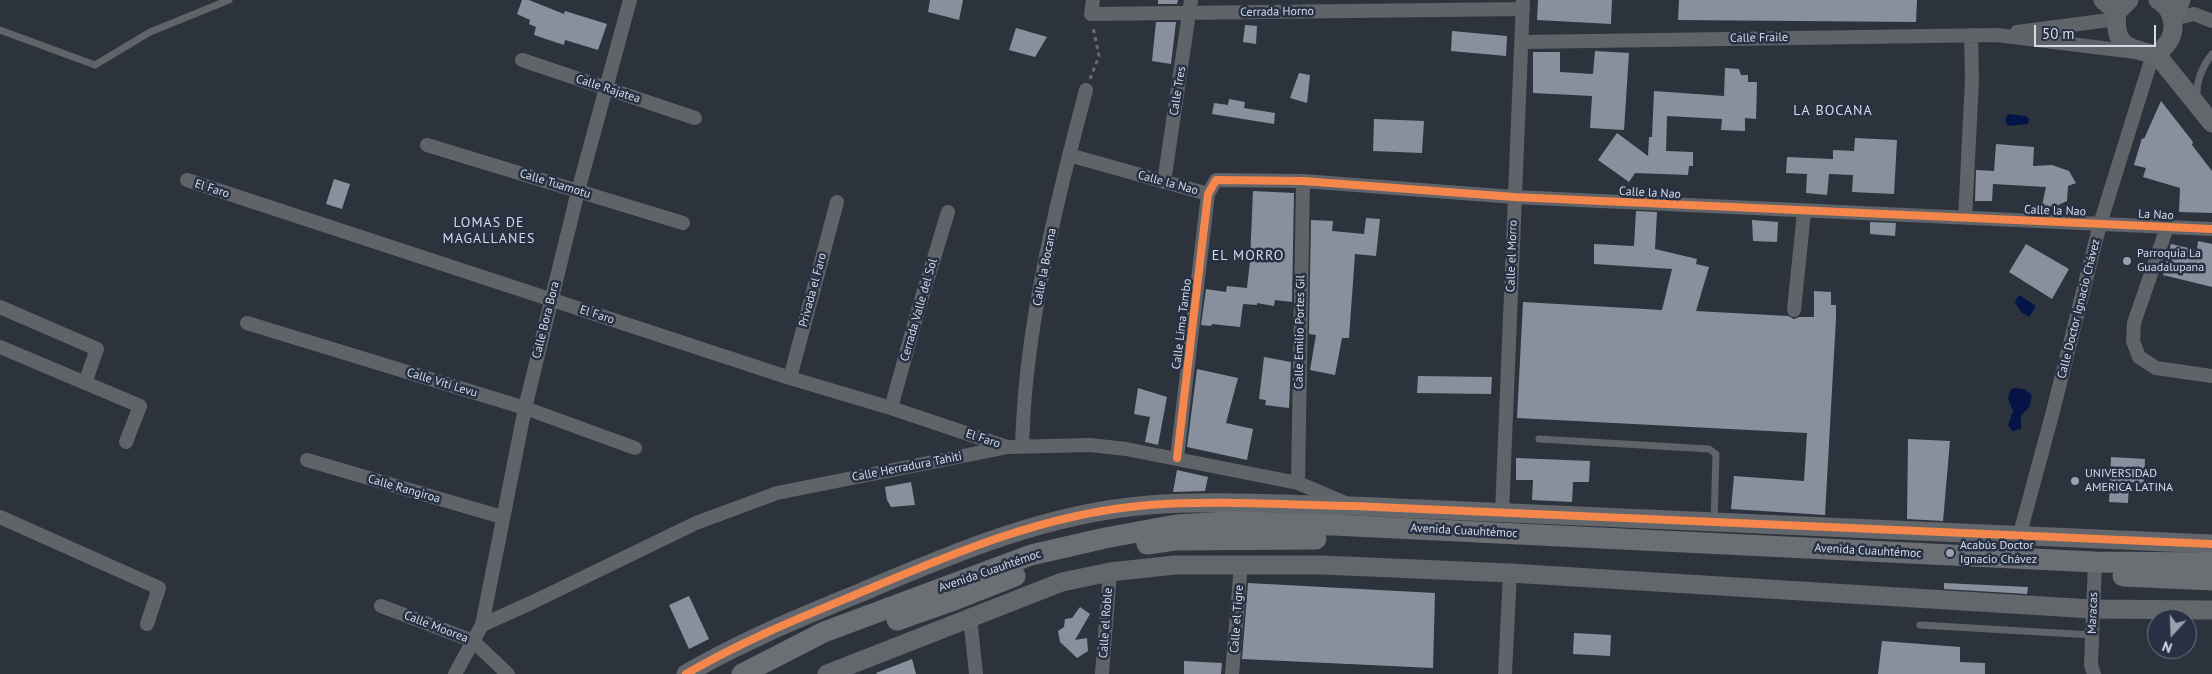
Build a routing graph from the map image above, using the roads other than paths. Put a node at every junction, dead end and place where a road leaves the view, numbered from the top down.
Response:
1 (229, 0) edge
2 (630, 0) edge
3 (1093, 0) edge
4 (1191, 0) edge
5 (2158, 0) edge
6 (2181, 0) edge
7 (1402, 5) edge
8 (1523, 5) edge
9 (2117, 8) edge
10 (1190, 14) junction
11 (2173, 19) junction
12 (2212, 21) edge
13 (0, 30) edge
14 (1971, 35) junction
15 (1997, 35) junction
16 (1522, 42) junction
17 (2149, 53) junction
18 (2212, 54) edge
19 (522, 60) dead end
20 (606, 88) junction
21 (1086, 90) road end
22 (2198, 103) junction
23 (695, 118) dead end
24 (2212, 123) edge
25 (427, 144) dead end
26 (1069, 155) junction
27 (187, 180) dead end
28 (1303, 181) junction
29 (1164, 182) junction
30 (578, 191) junction
31 (1208, 194) junction
32 (1514, 197) junction
33 (836, 202) dead end
34 (948, 212) dead end
35 (1804, 212) junction
36 (1965, 218) junction
37 (683, 223) dead end
38 (2100, 224) junction
39 (2167, 227) junction
40 (2212, 229) edge
41 (551, 300) junction
42 (0, 307) edge
43 (1794, 310) dead end
44 (247, 323) dead end
45 (0, 347) edge
46 (2212, 376) edge
47 (790, 378) junction
48 (85, 383) junction
49 (525, 408) junction
50 (891, 408) junction
51 (1539, 438) dead end
52 (126, 442) dead end
53 (1015, 447) junction
54 (635, 448) dead end
55 (1177, 458) junction
56 (306, 460) dead end
57 (1298, 483) junction
58 (1353, 506) junction
59 (1502, 513) junction
60 (0, 517) edge
61 (502, 517) junction
62 (1714, 522) junction
63 (2019, 537) junction
64 (2212, 544) edge
65 (2212, 563) edge
66 (1241, 564) junction
67 (2095, 568) junction
68 (1110, 572) junction
69 (1510, 573) junction
70 (2212, 580) edge
71 (381, 606) dead end
72 (2092, 609) junction
73 (2212, 610) edge
74 (970, 616) junction
75 (147, 624) dead end
76 (482, 625) junction
77 (1920, 625) dead end
78 (2092, 635) junction
79 (473, 641) junction
80 (2090, 671) edge
81 (834, 673) edge
82 (455, 674) edge
83 (508, 674) edge
84 (686, 674) edge
85 (742, 674) edge
86 (773, 674) edge
87 (976, 674) edge
88 (1102, 674) edge
89 (1232, 674) edge
90 (1505, 674) edge

1 - 13 lane
2 - 20 street, Calle Bora Bora
3 - 10 street, Cerrada Horno
4 - 10 street, Calle Tres
5 - 11 street
6 - 11 street
7 - 8 street, Cerrada Horno
7 - 10 street, Cerrada Horno
8 - 16 street, Calle el Morro
9 - 15 street, Calle Fraile
9 - 17 street
10 - 29 street, Calle Tres
11 - 12 street
11 - 17 street
14 - 15 street, Calle Fraile
14 - 16 street, Calle Fraile
14 - 36 street
15 - 17 street, Calle Fraile
16 - 32 street, Calle el Morro
17 - 22 street
17 - 38 street, Calle Doctor Ignacio Chávez
18 - 22 lane
19 - 20 street, Calle Rajatea
20 - 23 street, Calle Rajatea
20 - 30 street, Calle Bora Bora
21 - 26 street, Calle la Bocana
22 - 24 street
25 - 30 street, Calle Tuamotu
26 - 29 street, Calle la Nao
26 - 53 street, Calle la Bocana
27 - 41 street, El Faro
28 - 31 street, Calle la Nao
28 - 32 street, Calle la Nao
28 - 57 street, Calle Emilio Portes Gil
29 - 31 street, Calle la Nao
30 - 37 street, Calle Tuamotu
30 - 41 street, Calle Bora Bora
31 - 55 street, Calle Lima Tambo
32 - 35 street, Calle la Nao
32 - 59 street, Calle el Morro
33 - 47 street, Privada el Faro
34 - 50 street, Cerrada Valle del Sol
35 - 36 street, Calle la Nao
35 - 43 street
36 - 38 street, Calle la Nao
38 - 39 street, La Nao
38 - 63 street, Calle Doctor Ignacio Chávez
39 - 40 street, La Nao
39 - 46 street
41 - 47 street, El Faro
41 - 49 street, Calle Bora Bora
42 - 48 street
44 - 49 street, Calle Viti Levu
45 - 48 street
47 - 50 street, El Faro
48 - 52 street
49 - 54 street, Calle Viti Levu
49 - 61 street, Calle Bora Bora
50 - 53 street, El Faro
51 - 62 lane
53 - 55 street, Calle Herradura Tahiti
53 - 76 street, Calle Herradura Tahiti
55 - 57 street, Calle Herradura Tahiti
56 - 61 street, Calle Rangiroa
57 - 58 street, Calle Herradura Tahiti
58 - 59 street
58 - 84 street
59 - 62 street
60 - 75 street
61 - 76 street, Calle Bora Bora
62 - 63 street
63 - 64 street
65 - 67 main road, Avenida Cuauhtémoc
66 - 68 street
66 - 69 street
66 - 89 street, Calle el Tigre
67 - 70 main road, Avenida Cuauhtémoc
67 - 72 street, Maracas
67 - 85 main road, Avenida Cuauhtémoc
67 - 86 main road, Avenida Cuauhtémoc
68 - 74 street
68 - 88 street, Calle el Roble
69 - 72 street
69 - 90 street
71 - 79 street, Calle Moorea
72 - 73 street
72 - 78 street, Maracas
74 - 81 street
74 - 87 street
76 - 79 street, Calle Bora Bora
77 - 78 lane
78 - 80 street, Maracas
79 - 82 street, Calle Bora Bora
79 - 83 street, Calle Moorea

